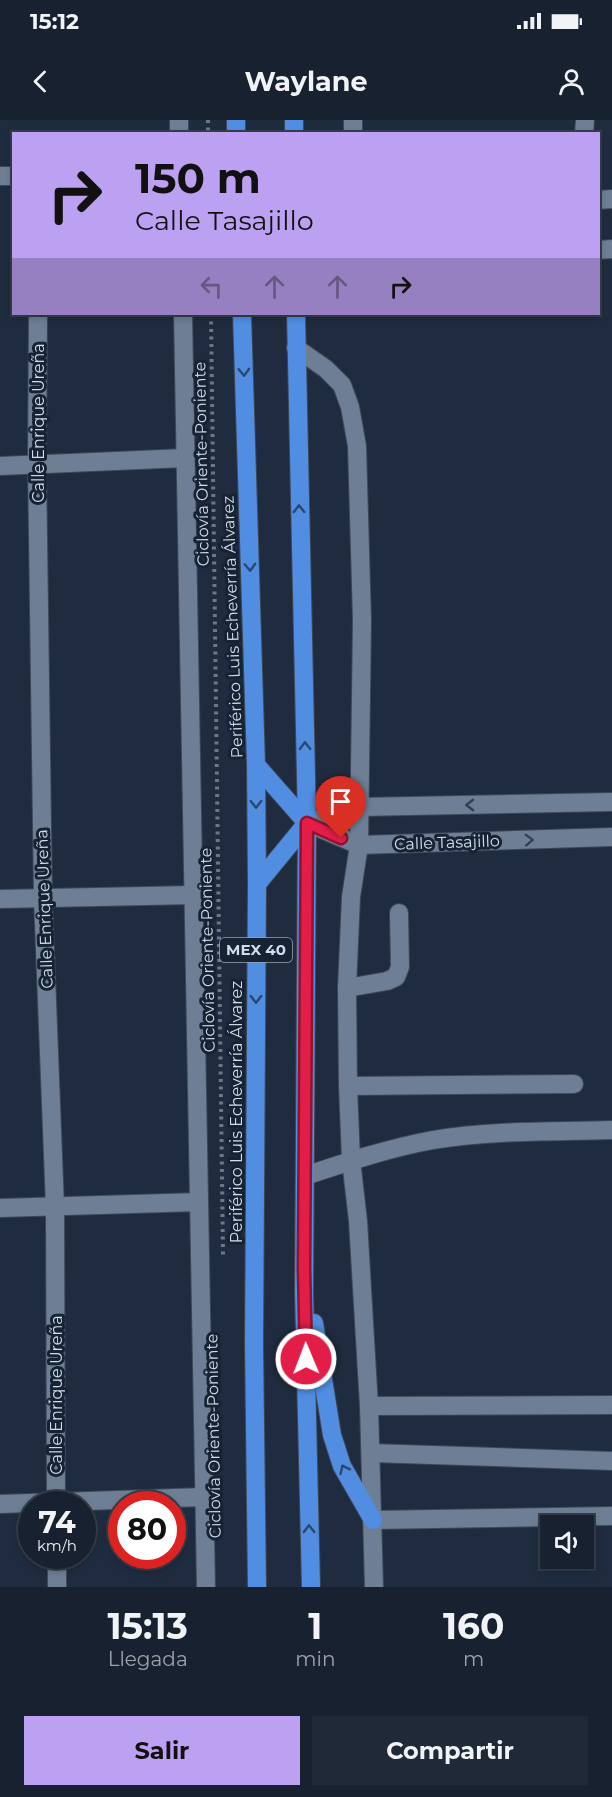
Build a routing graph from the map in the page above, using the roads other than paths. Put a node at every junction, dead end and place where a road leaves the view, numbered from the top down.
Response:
1 (38, 315) edge
2 (183, 315) edge
3 (242, 315) edge
4 (296, 315) edge
5 (296, 348) junction
6 (185, 458) junction
7 (37, 464) junction
8 (0, 466) edge
9 (255, 765) junction
10 (612, 802) edge
11 (359, 807) junction
12 (307, 823) junction
13 (612, 837) edge
14 (358, 845) junction
15 (257, 884) junction
16 (193, 895) junction
17 (43, 898) junction
18 (0, 899) edge
19 (399, 913) dead end
20 (347, 988) junction
21 (574, 1084) dead end
22 (348, 1086) junction
23 (612, 1130) edge
24 (351, 1161) junction
25 (305, 1176) junction
26 (198, 1202) junction
27 (55, 1207) junction
28 (0, 1208) edge
29 (304, 1291) junction
30 (612, 1405) edge
31 (369, 1406) junction
32 (371, 1453) junction
33 (612, 1461) edge
34 (56, 1491) edge
35 (204, 1497) junction
36 (96, 1501) edge
37 (0, 1504) edge
38 (18, 1504) edge
39 (612, 1516) edge
40 (373, 1520) junction
41 (57, 1569) edge
42 (57, 1587) edge
43 (206, 1587) edge
44 (257, 1587) edge
45 (310, 1587) edge
46 (374, 1587) edge

1 - 7 street, Calle Enrique Ureña
2 - 6 street
3 -> 9 highway, Periférico Luis Echeverría Álvarez / MEX 40
4 - 5 highway, MEX 40
5 - 11 street
12 -> 5 highway, MEX 40
6 - 7 street
6 - 16 street
7 - 8 street
7 - 17 street, Calle Enrique Ureña
9 - 12 highway
9 -> 15 highway, Periférico Luis Echeverría Álvarez / MEX 40
10 -> 11 street
11 - 12 street
11 - 14 street
12 - 14 street, Calle Tasajillo
12 - 15 highway
12 - 25 highway, MEX 40
14 -> 13 street, Calle Tasajillo
14 - 20 street
15 -> 44 highway, Periférico Luis Echeverría Álvarez / MEX 40
16 - 17 street
16 - 26 street
17 - 18 street
17 - 27 street, Calle Enrique Ureña
19 - 20 street
20 - 22 street
21 - 22 street
22 - 24 street
23 - 24 street
24 - 25 street
24 - 31 street
25 - 29 highway, MEX 40
26 - 27 street
26 - 35 street
27 - 28 street
27 - 34 street, Calle Enrique Ureña
40 -> 29 highway
45 -> 29 highway, MEX 40
30 - 31 street
31 - 32 street
32 - 33 street
32 - 40 street
35 - 36 street
35 - 43 street
37 - 38 street
39 - 40 street
40 - 46 street
41 - 42 street

